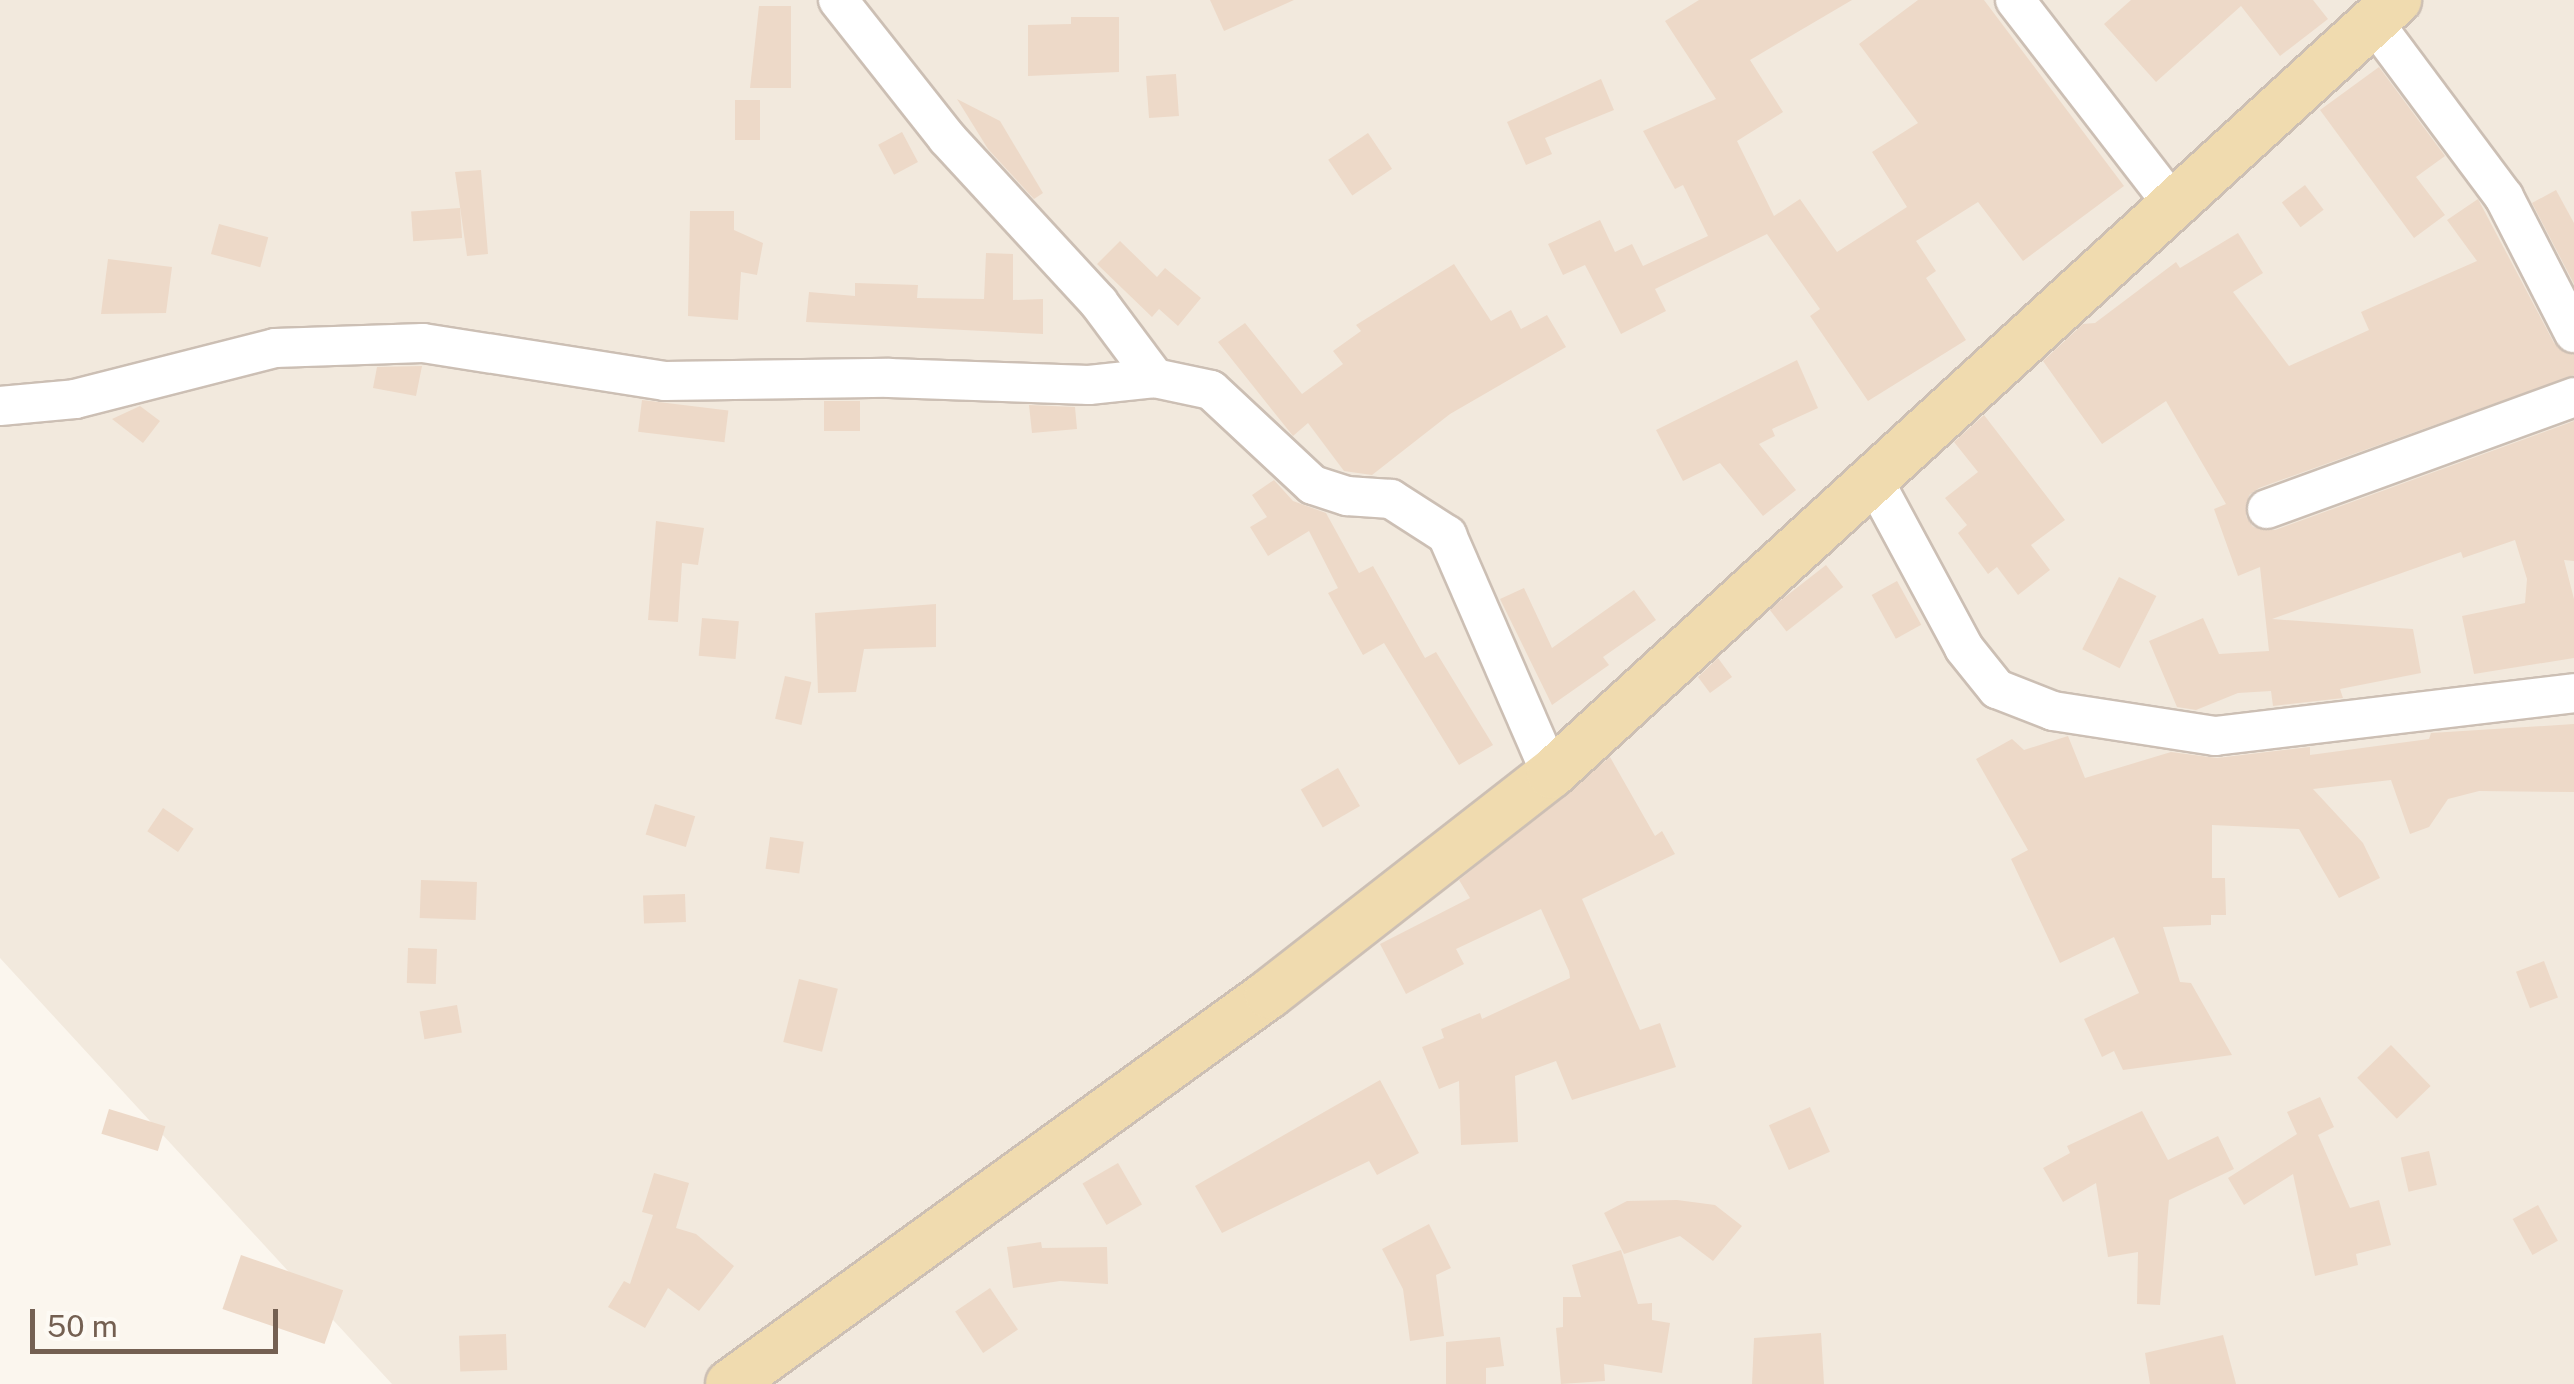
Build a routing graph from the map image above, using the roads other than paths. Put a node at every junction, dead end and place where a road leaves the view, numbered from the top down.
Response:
1 (838, 0) edge
2 (2015, 0) edge
3 (2384, 10) edge
4 (2176, 208) junction
5 (2574, 333) edge
6 (1155, 378) junction
7 (2574, 397) edge
8 (0, 406) edge
9 (1871, 475) junction
10 (2267, 509) dead end
11 (2574, 692) edge
12 (1551, 774) junction
13 (730, 1384) edge

1 - 6 street
2 - 4 street
3 - 4 main road
3 - 5 street
4 - 9 main road
6 - 8 street
6 - 12 street
7 - 10 street
9 - 11 street
9 - 12 main road
12 - 13 main road

